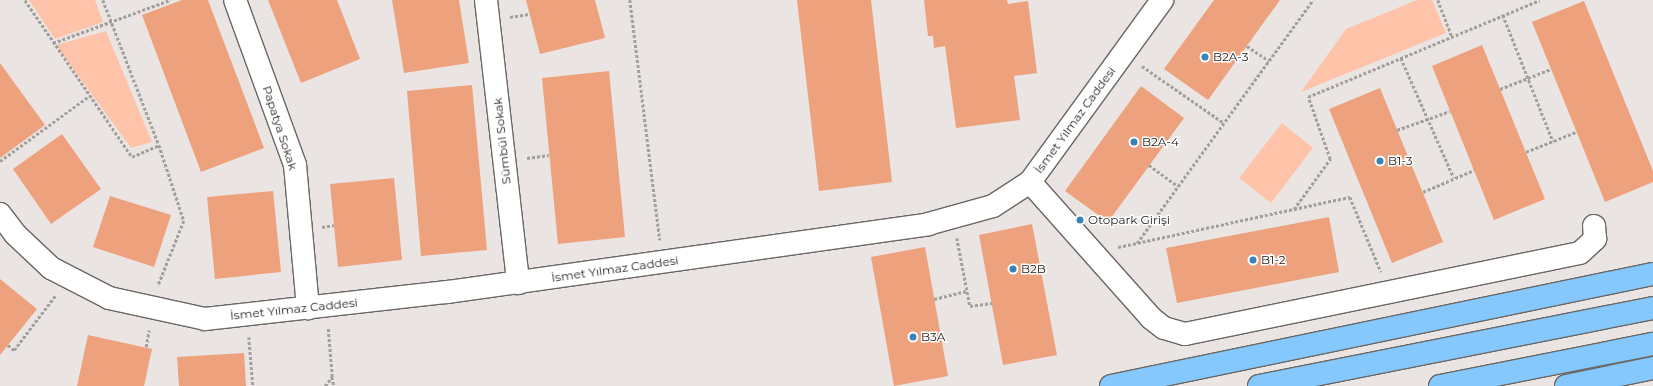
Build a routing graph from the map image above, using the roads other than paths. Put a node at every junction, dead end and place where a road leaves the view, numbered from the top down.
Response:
1 (235, 0) edge
2 (486, 0) edge
3 (1162, 0) edge
4 (1030, 182) junction
5 (0, 214) edge
6 (1594, 226) dead end
7 (1651, 273) edge
8 (518, 283) junction
9 (317, 307) junction
10 (1653, 308) edge
11 (1653, 344) edge
12 (1653, 368) edge
13 (1110, 386) edge
14 (1259, 386) edge
15 (1440, 386) edge
16 (1566, 386) edge

1 - 9 street, Papatya Sokak
2 - 8 street, Sümbül Sokak
3 - 4 street, İsmet Yılmaz Caddesi
4 - 6 street
4 - 8 street, İsmet Yılmaz Caddesi
5 - 9 street, İsmet Yılmaz Caddesi
7 - 13 highway
8 - 9 street, İsmet Yılmaz Caddesi
10 - 14 highway
11 - 15 highway
12 - 16 highway

